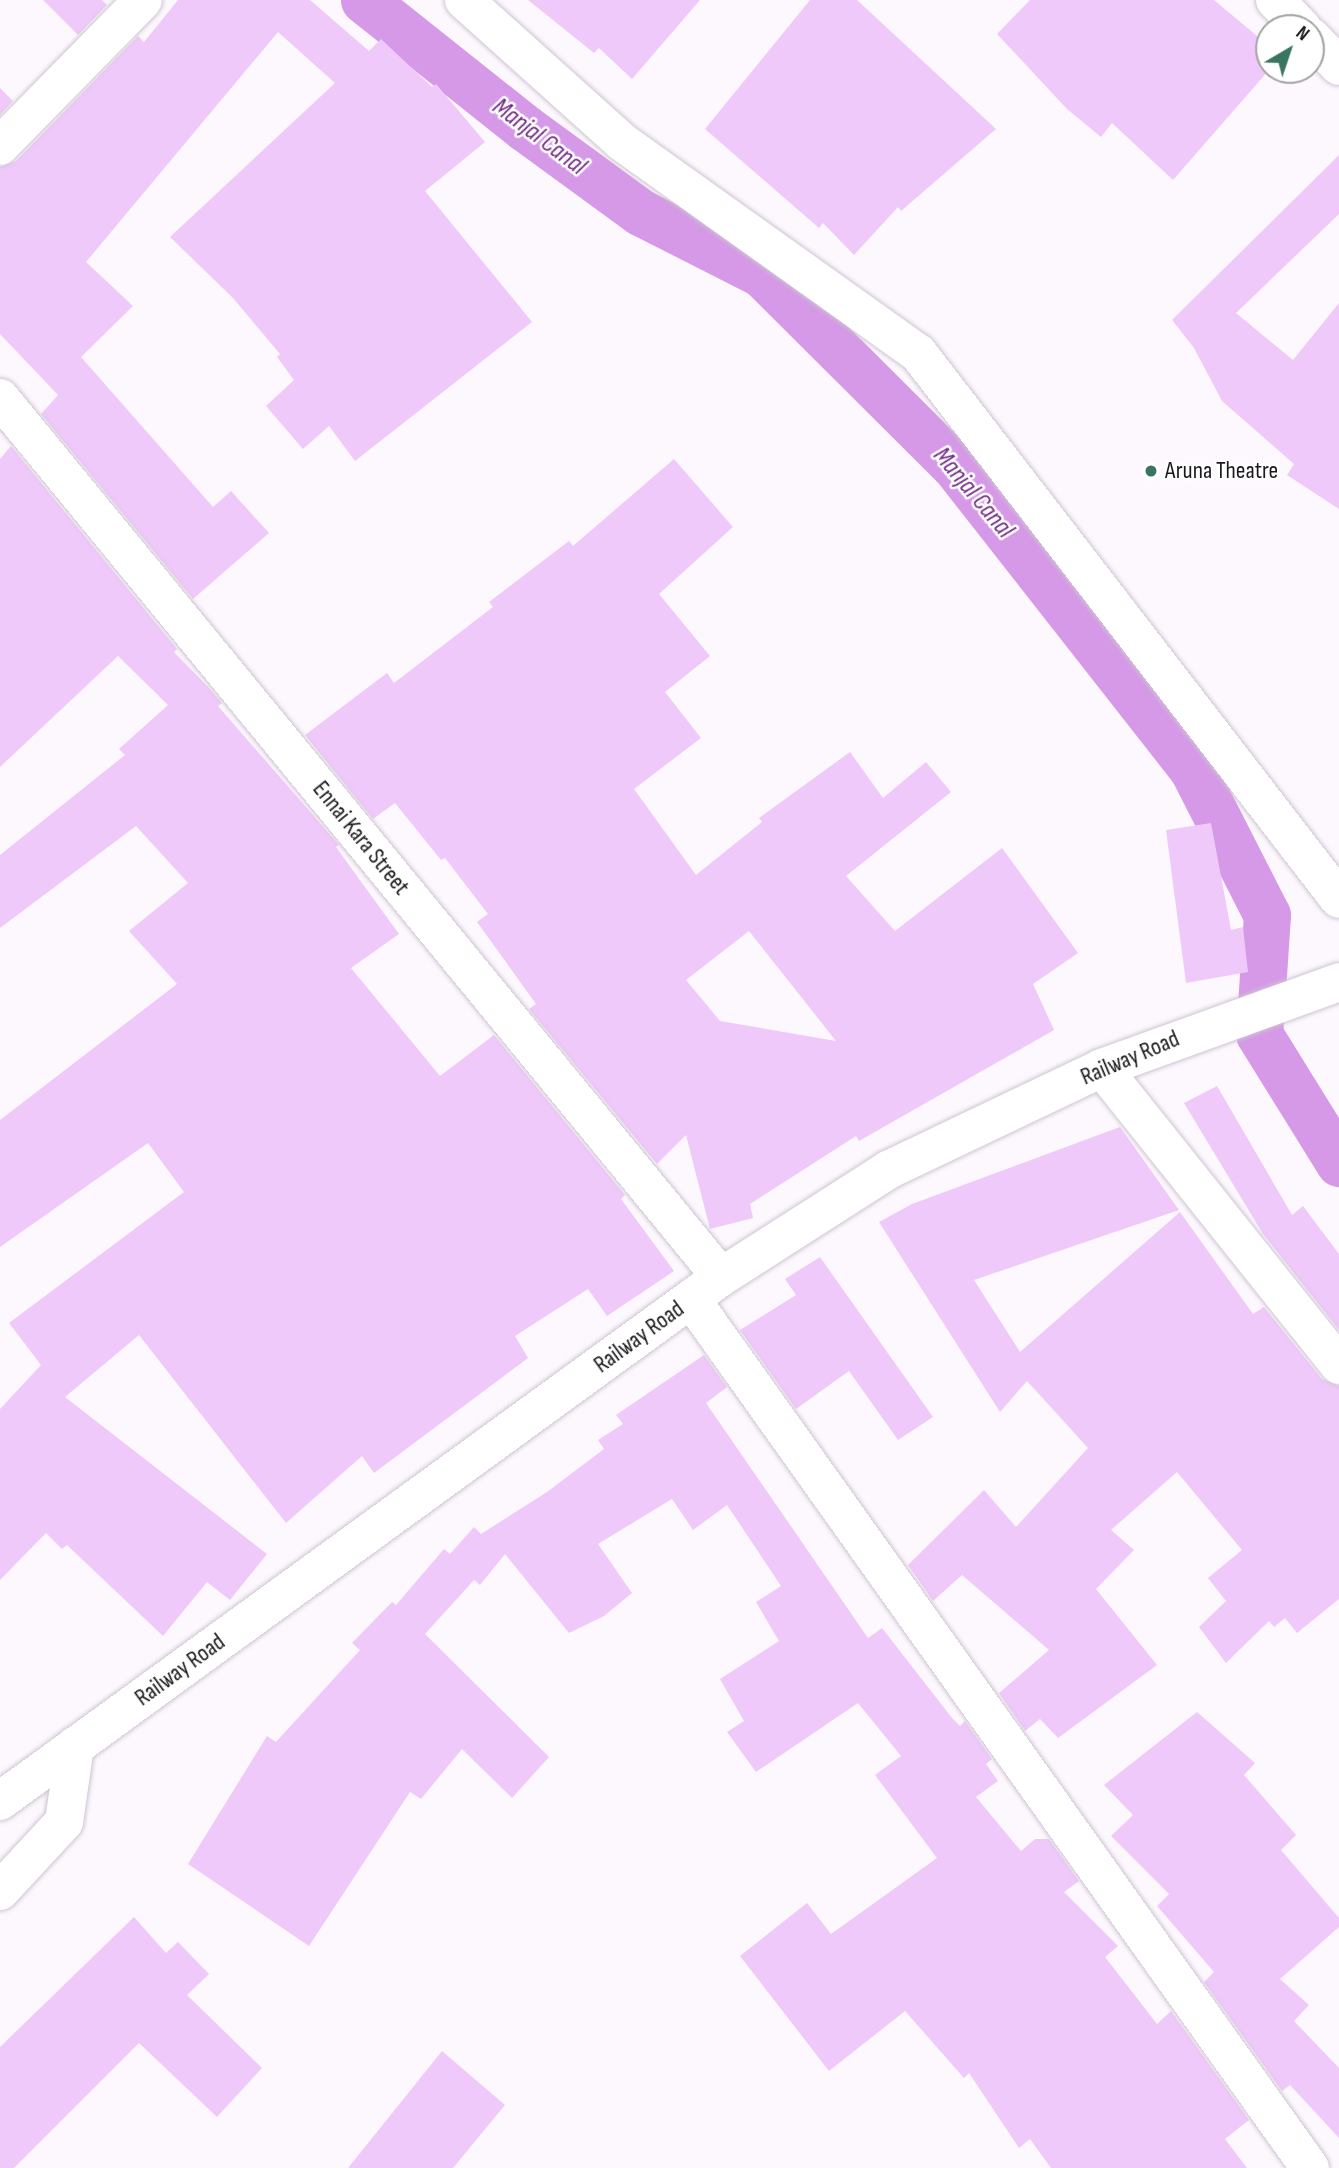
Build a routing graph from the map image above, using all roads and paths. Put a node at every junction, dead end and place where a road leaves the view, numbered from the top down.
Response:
1 (143, 0) edge
2 (464, 0) edge
3 (1275, 0) edge
4 (1289, 14) edge
5 (1325, 52) edge
6 (1339, 66) edge
7 (0, 146) edge
8 (0, 398) edge
9 (1339, 899) edge
10 (1339, 982) edge
11 (1102, 1068) junction
12 (706, 1288) junction
13 (1339, 1365) edge
14 (75, 1746) junction
15 (0, 1801) edge
16 (0, 1891) edge
17 (1310, 2168) edge

1 - 7 street
2 - 9 street
3 - 4 street
5 - 6 street
8 - 12 street, Ennai Kara Street
10 - 11 street, Railway Road
11 - 12 street, Railway Road
11 - 13 street
12 - 14 street, Railway Road
12 - 17 street, Ennai Kara Street
14 - 15 street, Railway Road
14 - 16 street

